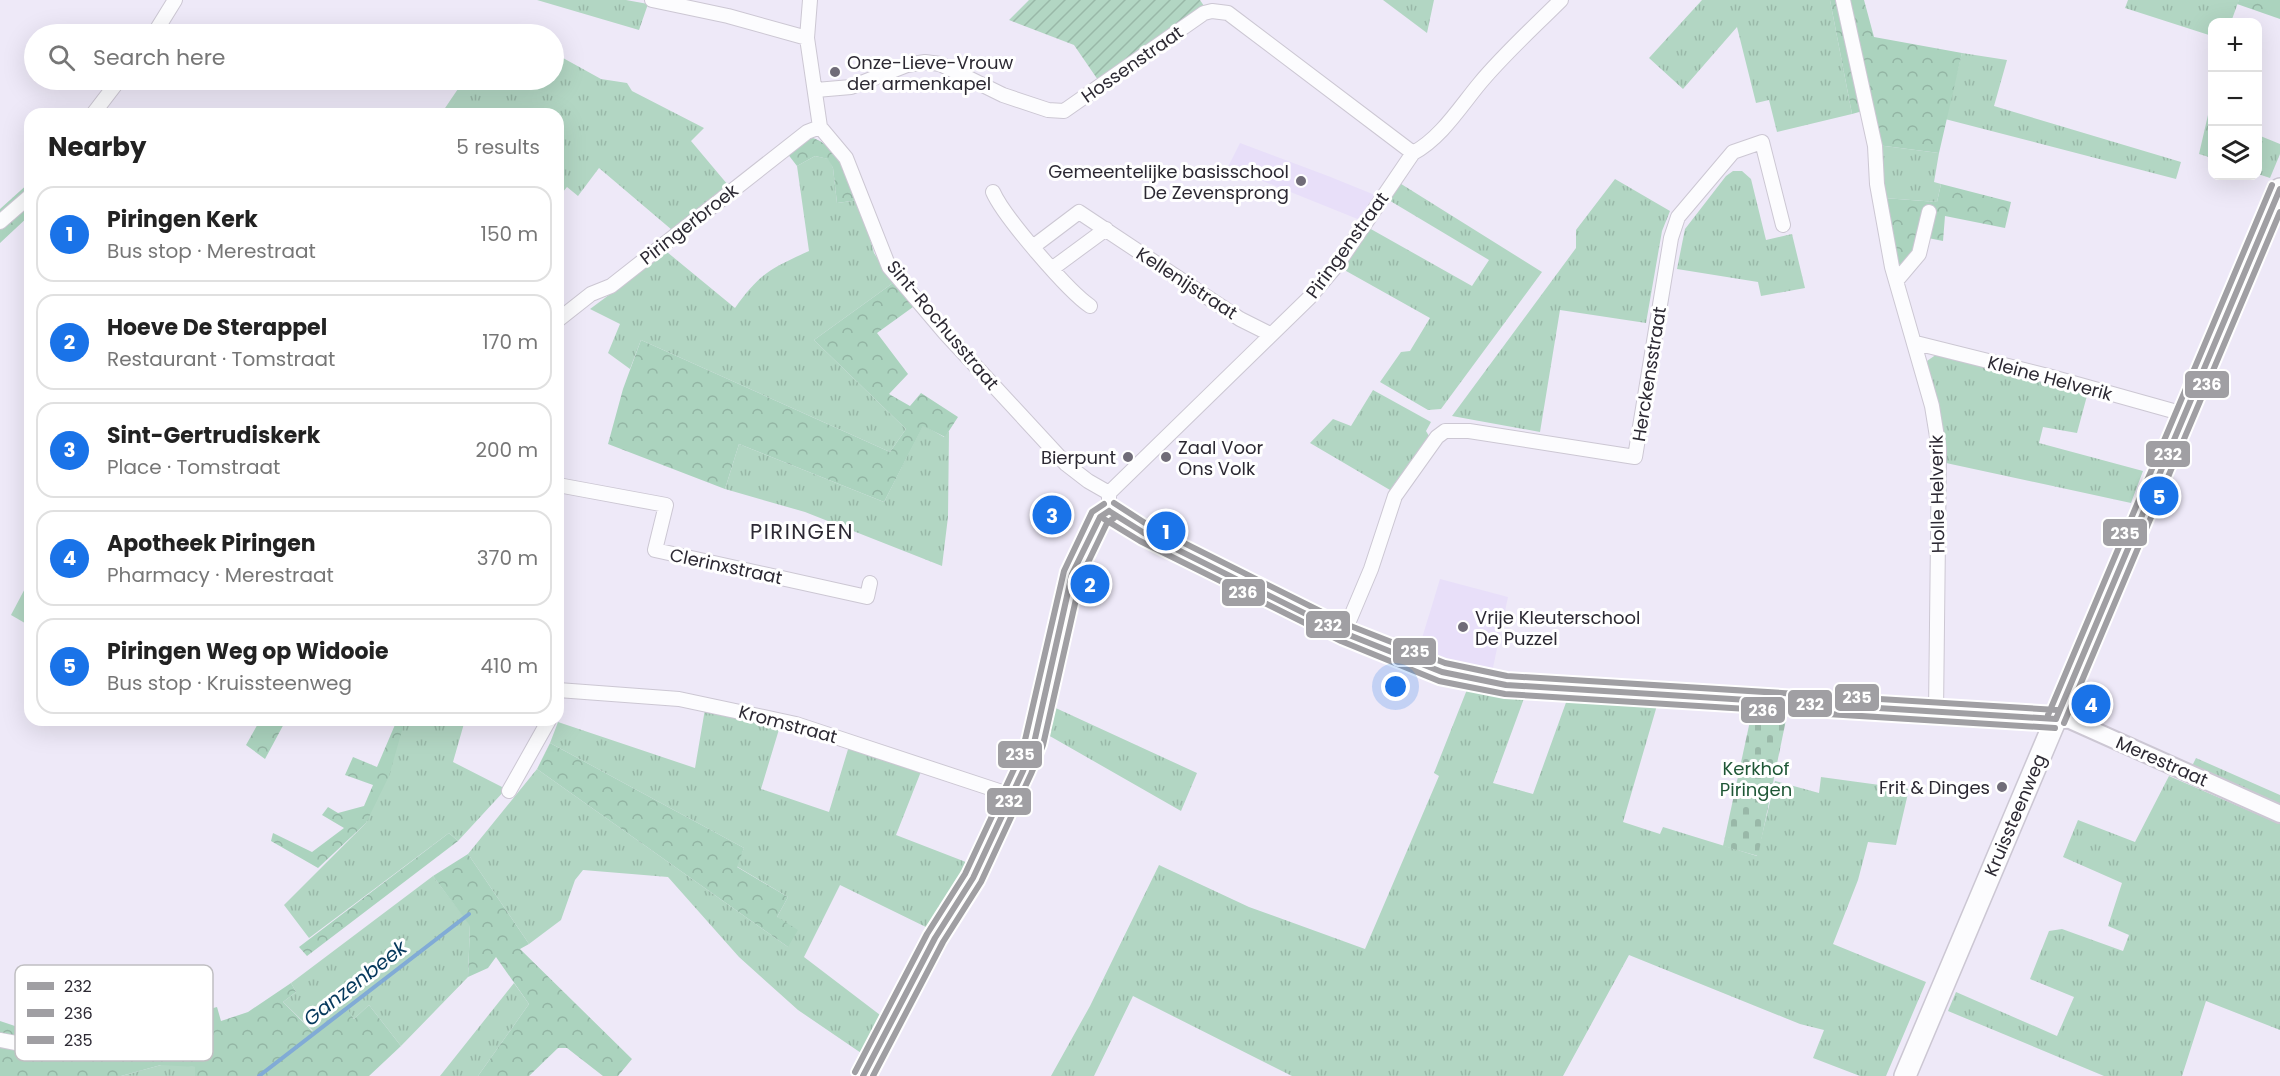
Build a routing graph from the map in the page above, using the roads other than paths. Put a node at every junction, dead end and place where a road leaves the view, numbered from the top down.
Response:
1 (175, 0) edge
2 (651, 0) edge
3 (810, 0) edge
4 (1560, 0) edge
5 (1844, 0) edge
6 (160, 24) edge
7 (807, 38) junction
8 (111, 90) edge
9 (816, 90) junction
10 (98, 108) edge
11 (820, 126) junction
12 (1413, 153) junction
13 (2280, 189) edge
14 (993, 192) dead end
15 (24, 201) edge
16 (1929, 212) dead end
17 (0, 222) edge
18 (1782, 225) dead end
19 (1106, 229) junction
20 (1034, 246) junction
21 (1053, 268) junction
22 (1897, 280) junction
23 (1090, 306) dead end
24 (564, 315) edge
25 (1270, 334) junction
26 (1916, 344) junction
27 (2184, 414) junction
28 (564, 486) edge
29 (1109, 493) junction
30 (1108, 511) junction
31 (870, 583) dead end
32 (1344, 633) junction
33 (564, 690) edge
34 (1936, 712) junction
35 (2056, 719) junction
36 (546, 726) edge
37 (509, 792) dead end
38 (1011, 795) junction
39 (2280, 814) edge
40 (0, 1040) edge
41 (15, 1043) edge
42 (863, 1076) edge
43 (1905, 1076) edge

1 - 6 street
2 - 7 street
3 - 7 street
4 - 12 street, Piringenstraat
5 - 22 street, Holle Helverik
7 - 9 street
8 - 10 street
9 - 11 street
9 - 12 street, Hossenstraat
11 - 24 street, Piringerbroek
11 - 29 street, Sint-Rochusstraat
12 - 25 street, Piringenstraat
13 - 27 main road, Kruissteenweg
14 - 20 street
15 - 17 street
16 - 22 street
18 - 32 street, Herckensstraat
19 - 20 street, Kellenijstraat
19 - 21 street
19 - 25 street, Kellenijstraat
20 - 21 street
21 - 23 street
22 - 26 street, Holle Helverik
25 - 29 street, Piringenstraat
26 - 27 street, Kleine Helverik
26 - 34 street, Holle Helverik
27 - 35 main road, Kruissteenweg
28 - 31 street, Clerinxstraat
29 - 30 street
30 - 32 street, Merestraat
30 - 38 street
32 - 34 street, Merestraat
33 - 38 street, Kromstraat
34 - 35 street, Merestraat
35 - 39 street, Merestraat
35 - 43 main road, Kruissteenweg
36 - 37 street
38 - 42 street
40 - 41 street

